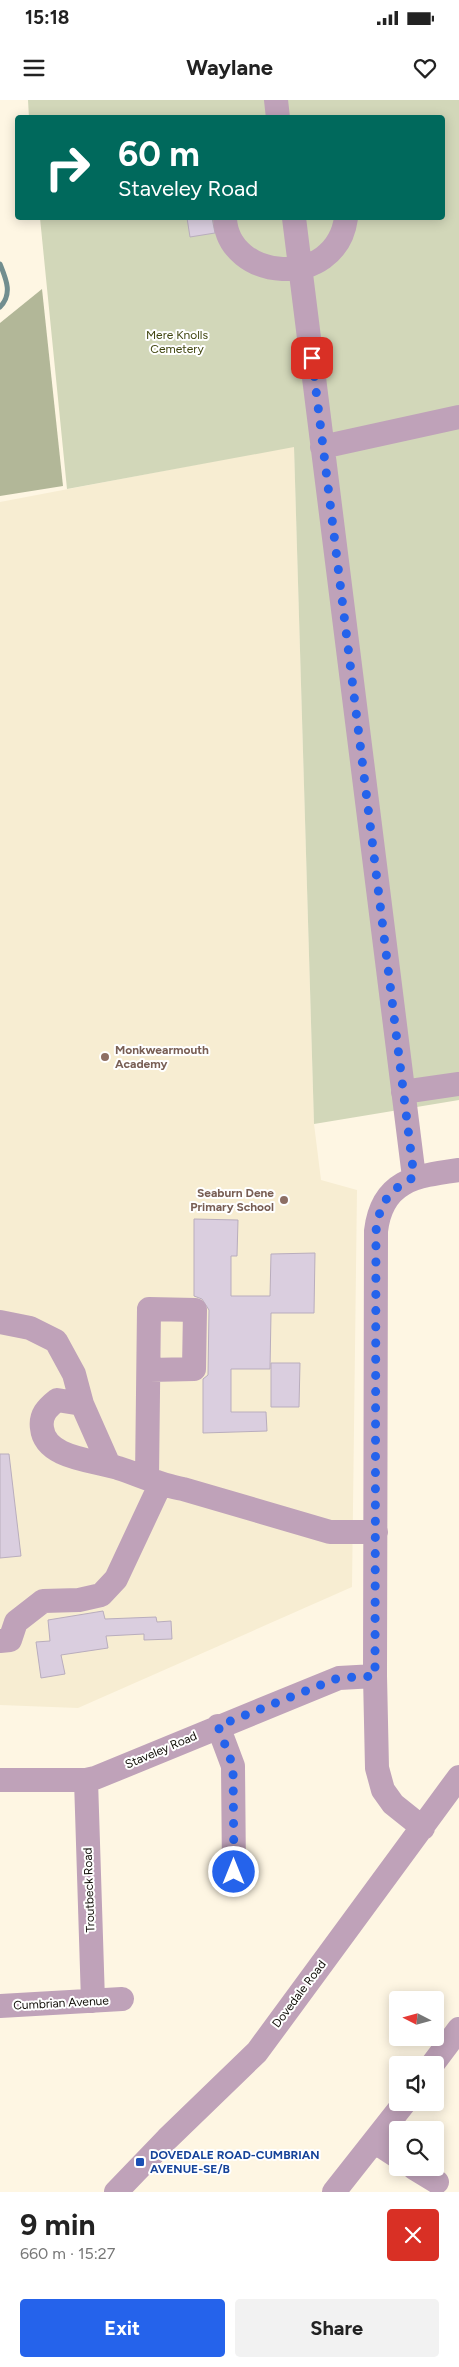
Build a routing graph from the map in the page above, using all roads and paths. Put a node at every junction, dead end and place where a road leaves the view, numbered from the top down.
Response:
1 (276, 100) edge
2 (278, 115) edge
3 (225, 220) edge
4 (294, 220) edge
5 (346, 220) edge
6 (301, 268) junction
7 (459, 417) edge
8 (322, 447) junction
9 (459, 1084) edge
10 (403, 1092) junction
11 (459, 1170) edge
12 (414, 1177) junction
13 (0, 1322) edge
14 (150, 1370) dead end
15 (82, 1404) junction
16 (109, 1465) junction
17 (153, 1481) junction
18 (376, 1532) junction
19 (0, 1641) edge
20 (375, 1676) junction
21 (218, 1726) junction
22 (459, 1777) edge
23 (0, 1780) edge
24 (86, 1780) junction
25 (423, 1828) junction
26 (234, 1872) dead end
27 (122, 1999) dead end
28 (93, 2000) junction
29 (0, 2006) edge
30 (459, 2029) edge
31 (439, 2056) edge
32 (398, 2111) edge
33 (375, 2142) junction
34 (389, 2151) edge
35 (427, 2176) edge
36 (437, 2182) dead end
37 (116, 2192) edge
38 (334, 2192) edge

1 - 2 street
3 - 6 street
4 - 6 street
5 - 6 street
6 - 8 street
7 - 8 street
8 - 10 street
9 - 10 street
10 - 12 street
11 - 12 street
12 - 18 street
13 - 15 street
14 - 17 street
15 - 16 street
15 - 16 street
16 - 17 street
17 - 18 street
17 - 19 street
18 - 20 street
20 - 21 street, Staveley Road
20 - 25 street
21 - 24 street, Staveley Road
21 - 26 street
22 - 25 street, Dovedale Road
23 - 24 street, Staveley Road
24 - 28 street, Troutbeck Road
25 - 37 street, Dovedale Road
27 - 28 street, Cumbrian Avenue
28 - 29 street, Cumbrian Avenue
30 - 31 street
32 - 33 street
33 - 34 street
33 - 38 street
35 - 36 street

